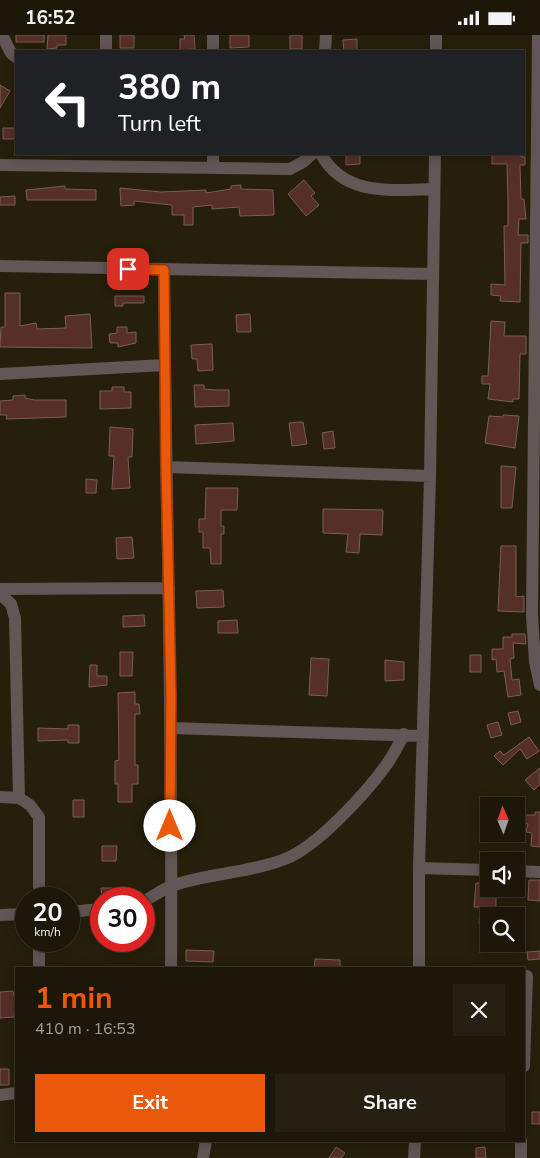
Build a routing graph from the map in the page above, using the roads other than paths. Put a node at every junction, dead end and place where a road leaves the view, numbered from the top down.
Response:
1 (2, 35) edge
2 (106, 35) edge
3 (213, 35) edge
4 (326, 35) edge
5 (436, 35) edge
6 (538, 35) edge
7 (106, 50) edge
8 (213, 50) edge
9 (326, 50) edge
10 (436, 50) edge
11 (15, 56) edge
12 (213, 155) edge
13 (311, 155) edge
14 (322, 155) edge
15 (435, 155) edge
16 (106, 160) edge
17 (0, 165) edge
18 (213, 168) junction
19 (434, 189) junction
20 (538, 227) edge
21 (0, 266) edge
22 (164, 270) junction
23 (433, 274) junction
24 (537, 335) edge
25 (165, 365) junction
26 (0, 374) edge
27 (166, 467) junction
28 (430, 476) junction
29 (537, 558) edge
30 (169, 588) junction
31 (0, 589) edge
32 (0, 593) edge
33 (540, 685) edge
34 (171, 728) junction
35 (404, 734) junction
36 (423, 736) junction
37 (0, 797) edge
38 (19, 798) junction
39 (419, 868) junction
40 (480, 870) edge
41 (525, 871) edge
42 (540, 872) edge
43 (172, 885) junction
44 (39, 887) edge
45 (155, 895) edge
46 (15, 914) edge
47 (0, 915) edge
48 (39, 952) edge
49 (39, 967) edge
50 (171, 967) edge
51 (419, 967) edge
52 (525, 976) edge
53 (540, 976) edge
54 (15, 1093) edge
55 (0, 1095) edge
56 (206, 1142) edge
57 (415, 1142) edge
58 (521, 1142) edge
59 (203, 1158) edge
60 (414, 1158) edge
61 (521, 1158) edge

1 - 11 street
2 - 7 street
3 - 8 street
4 - 9 street
5 - 10 street
6 - 20 street
12 - 18 street
13 - 18 street
14 - 19 street
15 - 19 street
16 - 17 street
16 - 18 street
19 - 23 street
20 - 24 street
21 - 22 street
22 - 23 street
22 - 25 street
23 - 28 street
24 - 29 street
25 - 26 street
25 - 27 street
27 - 28 street
27 - 30 street
28 - 36 street
29 - 33 street
30 - 31 street
30 - 34 street
32 - 38 street
34 - 35 street
34 - 43 street
35 - 36 street
35 - 43 street
36 - 39 street
37 - 38 street
38 - 44 street
39 - 40 street
39 - 51 street
41 - 42 street
43 - 45 street
43 - 50 street
46 - 47 street
48 - 49 street
52 - 53 street
54 - 55 street
56 - 59 street
57 - 60 street
58 - 61 street

